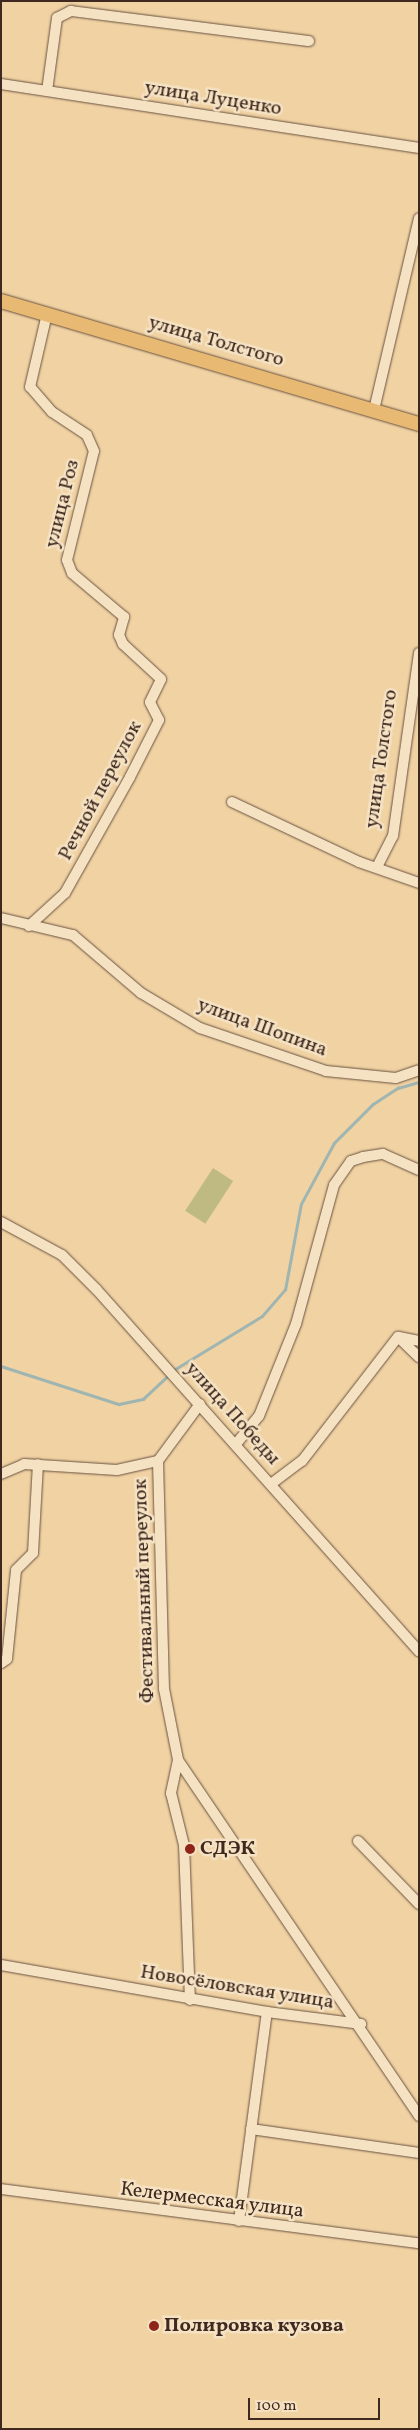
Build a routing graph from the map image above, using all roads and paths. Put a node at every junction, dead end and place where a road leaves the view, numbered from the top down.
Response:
1 (309, 41) dead end
2 (1, 84) edge
3 (47, 91) junction
4 (419, 148) edge
5 (419, 218) edge
6 (1, 301) edge
7 (47, 314) junction
8 (374, 410) junction
9 (419, 424) edge
10 (124, 617) joint
11 (419, 653) edge
12 (232, 802) dead end
13 (377, 867) junction
14 (419, 883) edge
15 (1, 918) edge
16 (29, 926) junction
17 (419, 1070) edge
18 (419, 1170) edge
19 (1, 1222) edge
20 (398, 1337) junction
21 (419, 1341) edge
22 (419, 1357) edge
23 (200, 1404) junction
24 (236, 1444) junction
25 (158, 1461) junction
26 (38, 1464) junction
27 (1, 1474) edge
28 (271, 1484) junction
29 (419, 1652) edge
30 (1, 1663) edge
31 (178, 1760) junction
32 (358, 1841) dead end
33 (419, 1904) edge
34 (1, 1965) edge
35 (190, 2000) junction
36 (267, 2012) junction
37 (361, 2024) junction
38 (419, 2116) edge
39 (251, 2129) junction
40 (419, 2153) edge
41 (1, 2189) edge
42 (239, 2222) junction
43 (419, 2243) edge

1 - 3 street
2 - 3 street, улица Луценко
3 - 4 street, улица Луценко
5 - 8 street
6 - 7 main road, улица Толстого
7 - 8 main road, улица Толстого
7 - 10 street, улица Роз
8 - 9 main road, улица Толстого
10 - 16 street, Речной переулок
11 - 13 street, улица Толстого
12 - 13 street
13 - 14 street
15 - 16 street, улица Шопина
16 - 17 street, улица Шопина
18 - 24 street
19 - 23 street, улица Победы
20 - 21 street
20 - 22 street
20 - 28 street
23 - 24 street, улица Победы
23 - 25 street, Фестивальный переулок
24 - 28 street, улица Победы
25 - 26 street
25 - 31 street, Фестивальный переулок
26 - 27 street
26 - 30 street
28 - 29 street, улица Победы
31 - 35 street, Фестивальный переулок
31 - 37 street, Фестивальный переулок
32 - 33 street
34 - 35 street, Новосёловская улица
35 - 36 street, Новосёловская улица
36 - 37 street, Новосёловская улица
36 - 39 street
37 - 38 street, Новосёловская улица
39 - 40 street
39 - 42 street
41 - 42 street, Келермесская улица
42 - 43 street, Келермесская улица

